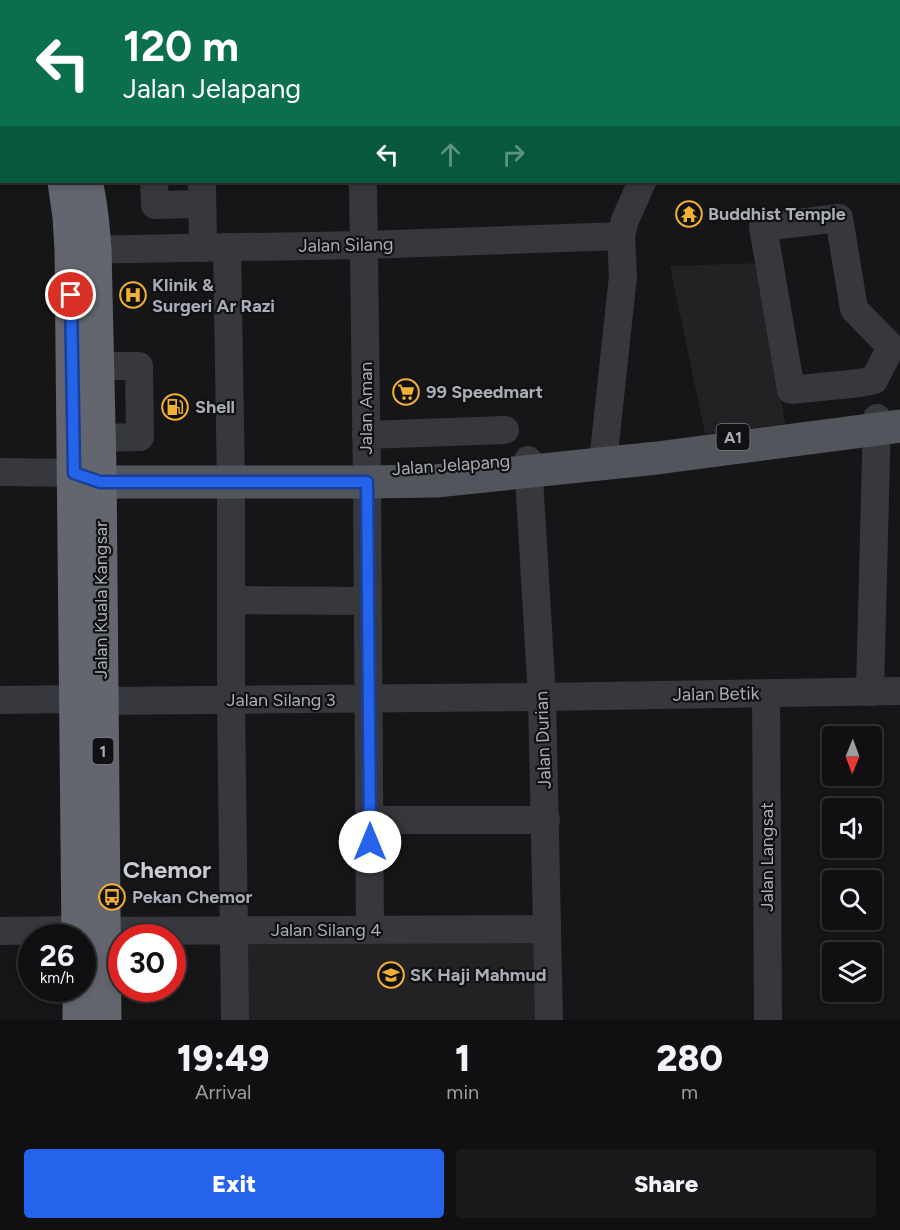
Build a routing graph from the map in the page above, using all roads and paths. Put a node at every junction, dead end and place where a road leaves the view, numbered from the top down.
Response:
1 (64, 183) edge
2 (86, 183) edge
3 (154, 183) edge
4 (363, 183) edge
5 (642, 183) edge
6 (202, 193) edge
7 (621, 236) junction
8 (364, 245) junction
9 (215, 247) junction
10 (83, 250) junction
11 (860, 383) junction
12 (880, 423) edge
13 (505, 430) dead end
14 (366, 435) junction
15 (604, 453) junction
16 (93, 465) junction
17 (529, 466) junction
18 (0, 472) edge
19 (231, 476) junction
20 (367, 476) junction
21 (232, 600) junction
22 (368, 601) junction
23 (900, 691) edge
24 (870, 692) junction
25 (766, 693) junction
26 (537, 697) junction
27 (369, 699) junction
28 (0, 700) edge
29 (89, 700) junction
30 (231, 700) junction
31 (370, 820) junction
32 (546, 820) junction
33 (87, 924) edge
34 (547, 929) junction
35 (234, 930) junction
36 (370, 930) junction
37 (0, 931) edge
38 (18, 931) edge
39 (96, 933) edge
40 (96, 976) edge
41 (79, 1002) edge
42 (79, 1020) edge
43 (105, 1020) edge
44 (235, 1020) edge
45 (549, 1020) edge
46 (768, 1020) edge

1 - 10 highway, Jalan Kuala Kangsar / 1
2 - 10 highway, Jalan Kuala Kangsar / 1
3 - 6 street
4 - 8 street, Jalan Aman
5 - 7 street
6 - 9 street
7 - 8 street, Jalan Silang
7 - 15 street
8 - 9 street, Jalan Silang
8 - 14 street, Jalan Aman
9 - 10 street, Jalan Silang
9 - 19 street
10 - 16 highway, Jalan Kuala Kangsar / 1
10 - 16 highway, Jalan Kuala Kangsar / 1
11 - 11 street
11 - 12 street
12 - 15 main road, Jalan Jelapang / A1
12 - 17 main road, Jalan Jelapang / A1
12 - 24 street
13 - 14 street
14 - 20 street, Jalan Aman
15 - 17 main road, Jalan Jelapang / A1
16 - 18 street
16 - 19 main road, Jalan Jelapang / A1
16 - 29 highway, Jalan Kuala Kangsar / 1
17 - 20 main road, Jalan Jelapang / A1
17 - 26 street, Jalan Durian
19 - 20 main road, Jalan Jelapang / A1
19 - 21 street
20 - 22 street, Jalan Aman
21 - 22 street
21 - 30 street
22 - 27 street, Jalan Aman
23 - 24 street, Jalan Betik
24 - 25 street, Jalan Betik
25 - 26 street, Jalan Betik
25 - 46 street, Jalan Langsat
26 - 27 street, Jalan Silang 3
26 - 32 street, Jalan Durian
27 - 30 street, Jalan Silang 3
27 - 31 street, Jalan Aman
28 - 29 street, Jalan Silang 3
29 - 30 street, Jalan Silang 3
29 - 33 highway, Jalan Kuala Kangsar / 1
30 - 35 street
31 - 32 street
31 - 36 street, Jalan Aman
32 - 34 street, Jalan Durian
34 - 36 street, Jalan Silang 4
34 - 45 street, Jalan Durian
35 - 36 street, Jalan Silang 4
35 - 39 street, Jalan Silang 4
35 - 44 street
37 - 38 street, Jalan Silang 4
40 - 43 highway, Jalan Kuala Kangsar / 1
41 - 42 highway

